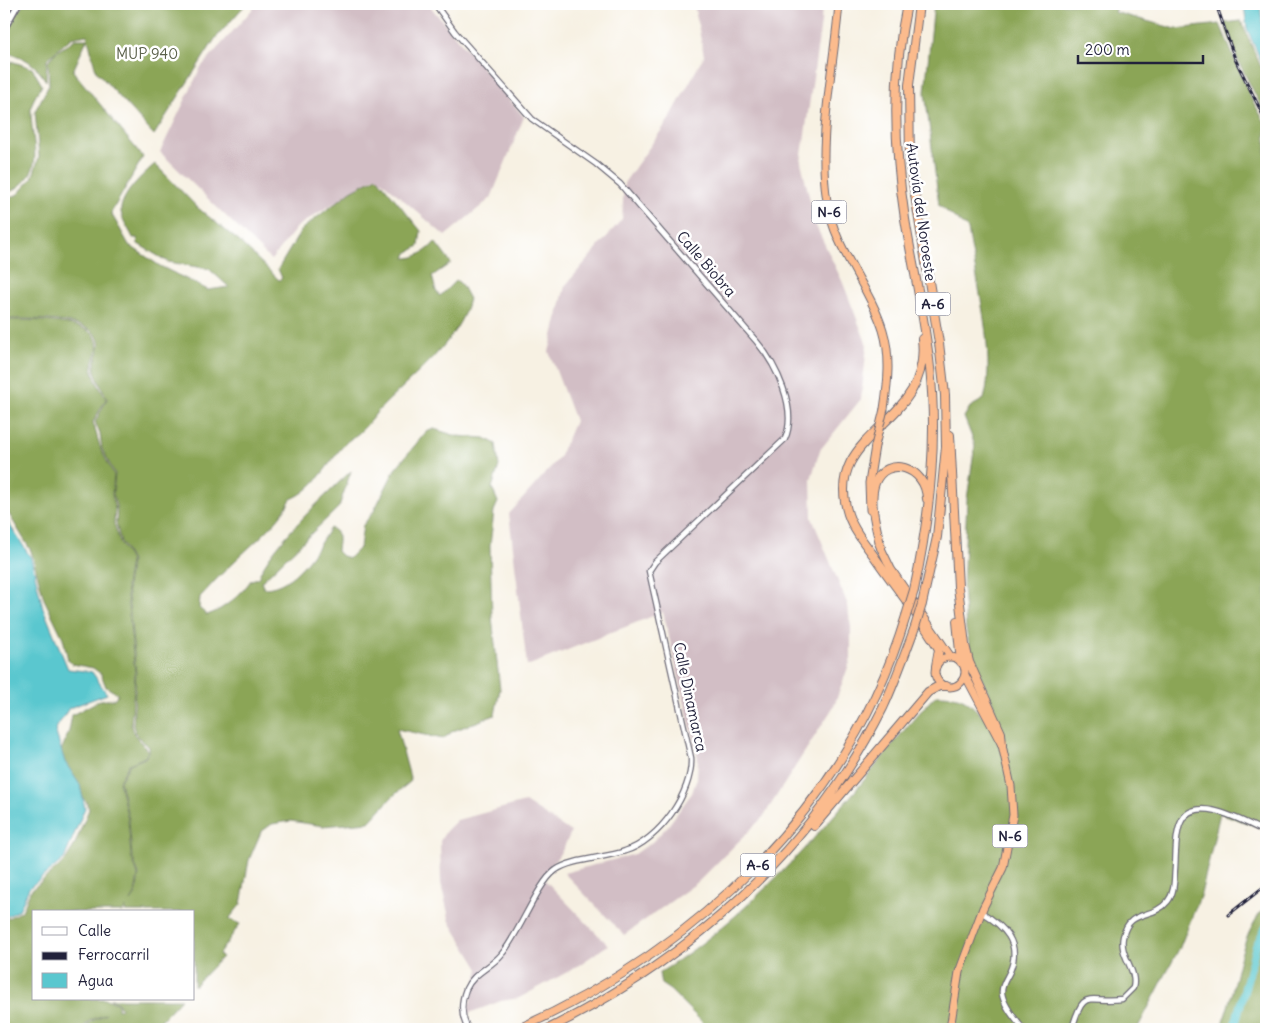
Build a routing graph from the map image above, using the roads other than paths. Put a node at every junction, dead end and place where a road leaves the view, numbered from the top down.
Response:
1 (18, 4) edge
2 (435, 4) edge
3 (839, 4) edge
4 (907, 4) edge
5 (919, 4) edge
6 (4, 29) edge
7 (905, 218) junction
8 (923, 247) junction
9 (881, 548) junction
10 (655, 562) joint
11 (958, 587) junction
12 (912, 589) junction
13 (934, 632) junction
14 (951, 657) junction
15 (961, 662) junction
16 (939, 663) junction
17 (965, 675) junction
18 (949, 686) junction
19 (976, 698) junction
20 (1002, 745) junction
21 (1266, 832) edge
22 (981, 912) junction
23 (701, 933) junction
24 (467, 1028) edge
25 (518, 1029) edge
26 (548, 1029) edge
27 (950, 1029) edge
28 (1023, 1029) edge
29 (1072, 1029) edge

1 - 6 street
2 - 10 street, Calle Biobra
3 - 9 highway, N-6, bridge
4 - 7 highway, Autovía del Noroeste / A-6
5 - 8 highway, Autovía del Noroeste / A-6
7 - 12 highway, Autovía del Noroeste / A-6
7 - 16 highway
8 - 11 highway
8 - 23 highway, Autovía del Noroeste / A-6, bridge
9 - 12 highway
9 - 13 highway, N-6
10 - 24 street, Calle Dinamarca
11 - 15 highway
11 - 20 highway
12 - 25 highway, Autovía del Noroeste / A-6, bridge
13 - 14 highway, N-6
13 - 16 highway, N-6
14 - 15 highway, N-6
14 - 16 highway
15 - 17 highway, N-6
16 - 18 highway, N-6
17 - 18 highway
17 - 19 highway, N-6
18 - 19 highway
18 - 23 highway
19 - 20 highway, N-6
20 - 22 highway, N-6
21 - 29 street
22 - 27 highway, N-6
22 - 28 street
23 - 26 highway, Autovía del Noroeste / A-6

